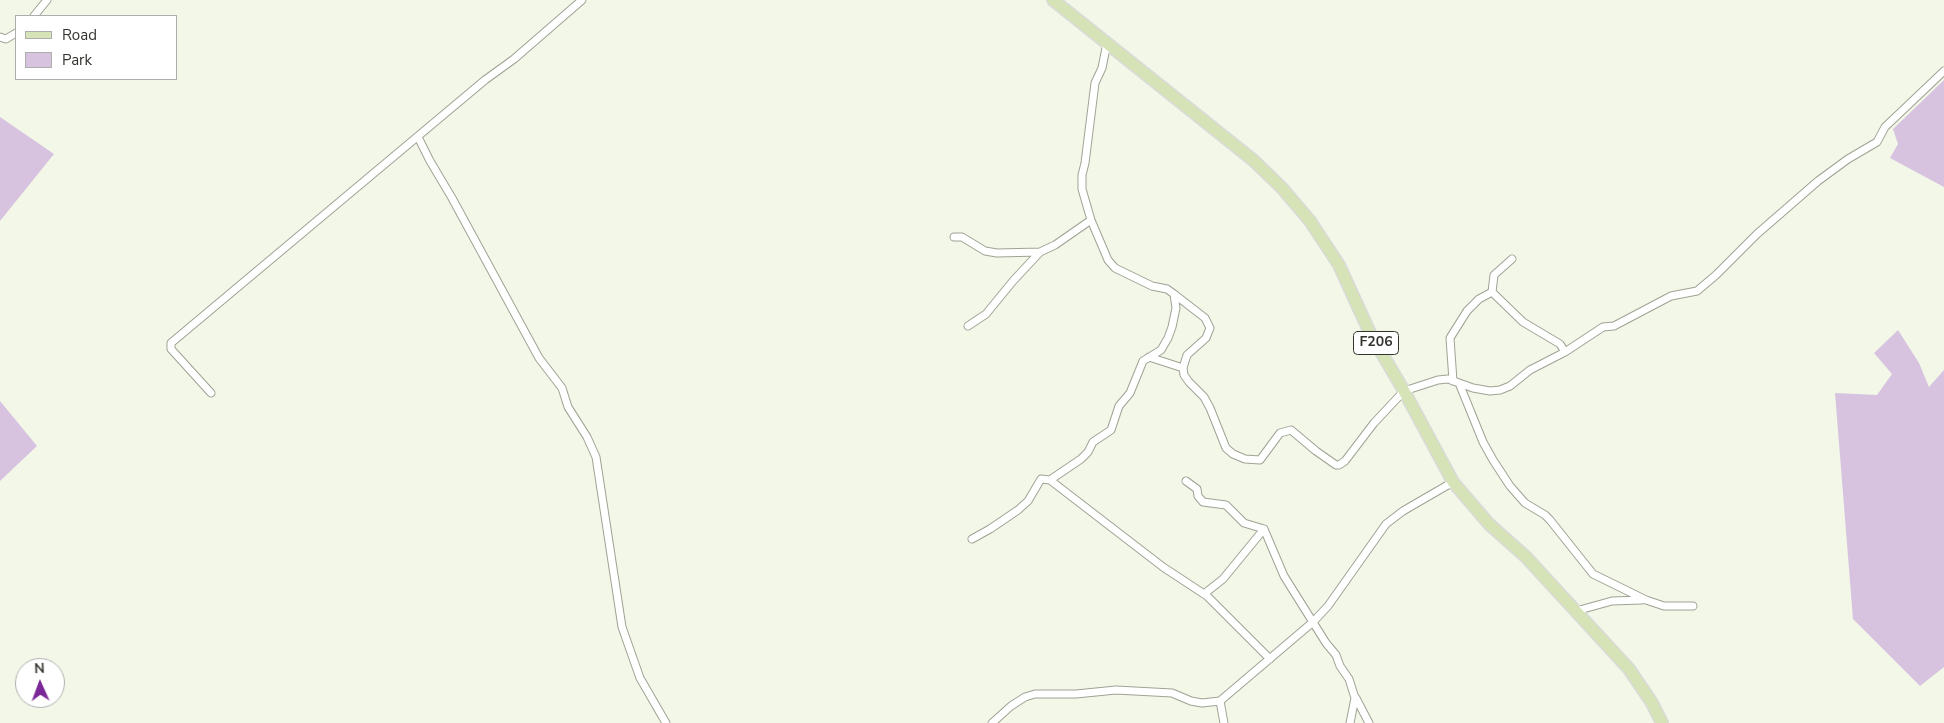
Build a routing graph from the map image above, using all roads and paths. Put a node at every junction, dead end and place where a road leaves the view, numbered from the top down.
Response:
1 (47, 0) edge
2 (582, 0) edge
3 (1053, 0) edge
4 (35, 15) edge
5 (15, 33) edge
6 (0, 37) edge
7 (1107, 43) junction
8 (1944, 71) edge
9 (418, 137) junction
10 (1091, 220) junction
11 (954, 237) dead end
12 (1040, 252) junction
13 (1512, 259) dead end
14 (1492, 292) junction
15 (1174, 294) junction
16 (968, 326) dead end
17 (1565, 352) junction
18 (1149, 357) junction
19 (1183, 368) junction
20 (1456, 382) junction
21 (1404, 391) junction
22 (211, 393) dead end
23 (1050, 480) junction
24 (1186, 481) dead end
25 (1453, 482) junction
26 (1264, 529) junction
27 (972, 538) dead end
28 (1204, 594) junction
29 (1646, 600) junction
30 (1693, 606) dead end
31 (1576, 611) junction
32 (1312, 622) junction
33 (1270, 659) junction
34 (1356, 698) junction
35 (1220, 701) junction
36 (666, 723) edge
37 (992, 723) edge
38 (1224, 723) edge
39 (1350, 723) edge
40 (1369, 723) edge
41 (1662, 723) edge

1 - 4 street
2 - 9 street
3 - 7 main road, F206
5 - 6 street
7 - 10 street
7 - 21 main road, F206
8 - 17 street
9 - 22 street
9 - 36 street
10 - 12 street
10 - 15 street
11 - 12 street
12 - 16 street
13 - 14 street
14 - 17 street
14 - 20 street
15 - 18 street
15 - 19 street
17 - 20 street
18 - 19 street
18 - 23 street
19 - 21 street
20 - 21 street
20 - 29 street
21 - 25 main road, F206
23 - 27 street
23 - 28 street
24 - 26 street
25 - 31 main road, F206
25 - 32 street
26 - 28 street
26 - 32 street
28 - 33 street
29 - 30 street
29 - 31 street
31 - 41 main road, F206
32 - 33 street
32 - 34 street
33 - 35 street
34 - 39 street
34 - 40 street
35 - 37 street
35 - 38 street

